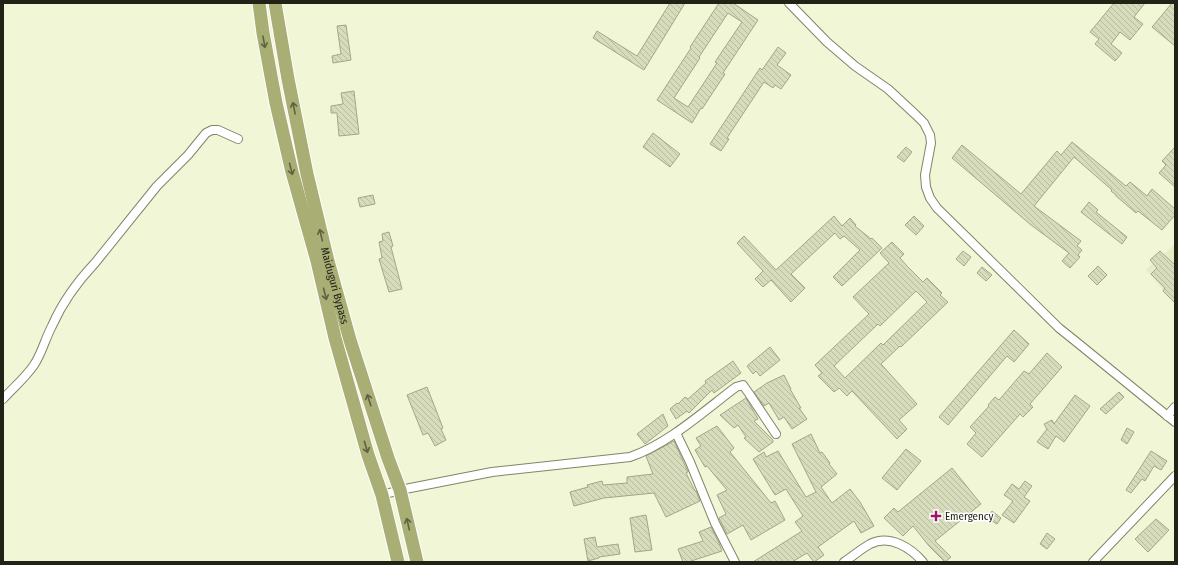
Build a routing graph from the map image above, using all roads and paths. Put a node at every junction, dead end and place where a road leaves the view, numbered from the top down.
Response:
1 (259, 3) edge
2 (275, 3) edge
3 (789, 3) edge
4 (238, 139) dead end
5 (3, 399) edge
6 (1175, 407) edge
7 (1167, 416) junction
8 (1175, 422) edge
9 (676, 433) junction
10 (776, 434) dead end
11 (1175, 476) edge
12 (400, 490) junction
13 (382, 495) junction
14 (398, 562) edge
15 (417, 562) edge
16 (735, 562) edge
17 (844, 562) edge
18 (923, 562) edge
19 (1093, 562) edge

1 -> 13 highway, Maiduguri Bypass
12 -> 2 highway, Maiduguri Bypass
3 - 7 street
4 - 5 street
6 - 7 street
7 - 8 street
9 - 10 street
9 - 12 street
9 - 16 street
11 - 19 street
12 - 13 street
15 -> 12 highway, Maiduguri Bypass
13 - 14 highway, Maiduguri Bypass
17 - 18 street

